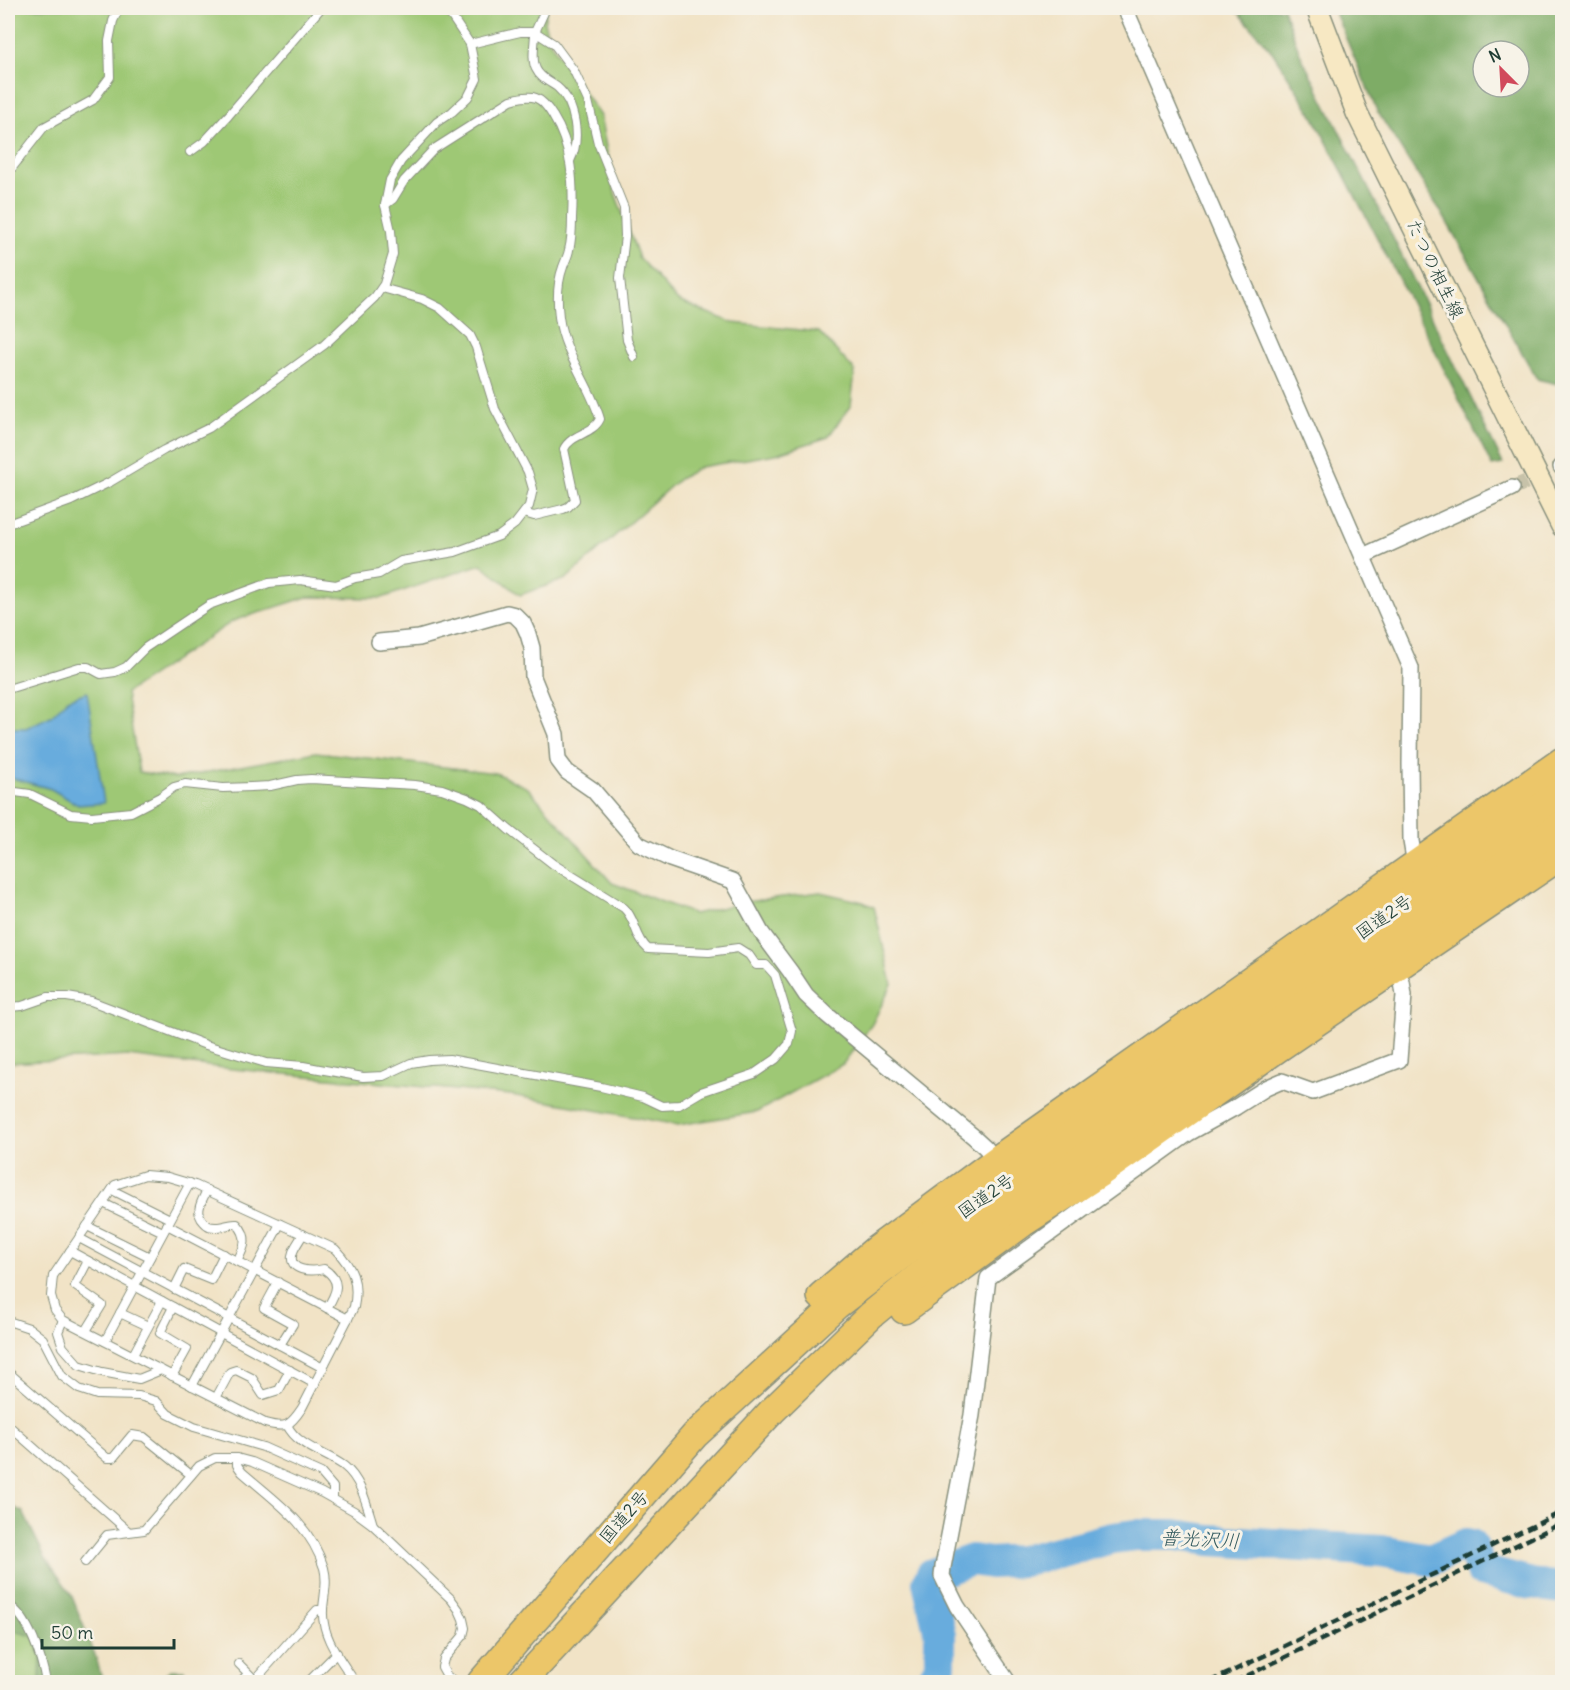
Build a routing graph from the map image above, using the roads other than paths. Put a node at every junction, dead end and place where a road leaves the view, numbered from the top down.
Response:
1 (119, 8) edge
2 (321, 8) edge
3 (441, 8) edge
4 (546, 8) edge
5 (1125, 8) edge
6 (1317, 8) edge
7 (535, 32) junction
8 (470, 44) junction
9 (190, 152) dead end
10 (570, 161) junction
11 (8, 173) edge
12 (385, 205) junction
13 (382, 288) junction
14 (634, 357) dead end
15 (1512, 489) tunnel mouth
16 (524, 513) junction
17 (8, 524) edge
18 (1563, 526) edge
19 (1363, 556) junction
20 (379, 642) dead end
21 (8, 689) edge
22 (1563, 761) edge
23 (8, 790) edge
24 (1563, 792) edge
25 (1563, 824) edge
26 (1563, 855) edge
27 (1419, 862) junction
28 (1387, 945) junction
29 (8, 1007) edge
30 (995, 1161) junction
31 (1125, 1168) junction
32 (190, 1183) junction
33 (111, 1190) junction
34 (207, 1190) junction
35 (103, 1203) junction
36 (280, 1224) junction
37 (167, 1225) junction
38 (87, 1226) junction
39 (303, 1234) junction
40 (79, 1238) junction
41 (70, 1251) junction
42 (224, 1254) junction
43 (150, 1257) junction
44 (88, 1261) junction
45 (237, 1261) junction
46 (255, 1270) junction
47 (142, 1272) junction
48 (278, 1282) junction
49 (134, 1286) junction
50 (174, 1289) junction
51 (162, 1301) junction
52 (173, 1307) junction
53 (327, 1308) junction
54 (120, 1313) junction
55 (229, 1318) junction
56 (348, 1319) junction
57 (63, 1320) junction
58 (8, 1321) edge
59 (148, 1326) junction
60 (86, 1332) junction
61 (221, 1333) junction
62 (105, 1341) junction
63 (280, 1345) junction
64 (133, 1355) junction
65 (323, 1368) junction
66 (161, 1370) junction
67 (290, 1370) junction
68 (8, 1372) edge
69 (172, 1376) junction
70 (315, 1384) junction
71 (192, 1386) junction
72 (216, 1398) junction
73 (772, 1412) junction
74 (8, 1425) edge
75 (287, 1425) junction
76 (695, 1435) junction
77 (237, 1458) junction
78 (191, 1475) junction
79 (333, 1499) junction
80 (373, 1525) junction
81 (129, 1531) junction
82 (85, 1562) dead end
83 (8, 1605) edge
84 (322, 1610) junction
85 (337, 1653) junction
86 (239, 1664) dead end
87 (253, 1679) edge
88 (46, 1683) edge
89 (240, 1683) edge
90 (308, 1683) edge
91 (356, 1683) edge
92 (455, 1683) edge
93 (481, 1683) edge
94 (522, 1683) edge
95 (1008, 1683) edge

1 - 11 lane
2 - 9 lane
3 - 8 lane
4 - 7 lane
5 - 19 street
6 - 18 main road, たつの相生線
7 - 8 lane
7 - 10 lane
7 - 14 lane
8 - 12 lane
10 - 12 lane
10 - 16 lane
12 - 13 lane
13 - 16 lane
13 - 17 lane
15 - 19 street
16 - 21 lane
19 - 27 street
20 - 30 street
22 - 27 highway
23 - 29 lane
24 - 28 highway, 国道2号
25 - 28 highway, 国道2号
26 - 28 highway
27 - 30 highway
28 - 31 highway
28 - 31 street
28 - 73 highway, 国道2号
28 - 76 highway, 国道2号
30 - 76 highway
31 - 73 highway
31 - 95 street
32 - 33 lane
32 - 34 lane
32 - 37 lane
33 - 35 lane
33 - 37 lane
34 - 36 lane
34 - 45 lane
35 - 37 lane
35 - 38 lane
36 - 39 lane
36 - 46 lane
37 - 42 lane
37 - 43 lane
38 - 40 lane
38 - 43 lane
39 - 53 lane
39 - 56 lane
40 - 41 lane
40 - 47 lane
41 - 44 lane
41 - 57 lane
42 - 45 lane
42 - 50 lane
43 - 47 lane
44 - 49 lane
44 - 60 lane
45 - 46 lane
46 - 48 lane
46 - 55 lane
47 - 49 lane
47 - 50 lane
48 - 53 lane
48 - 63 lane
49 - 51 lane
49 - 54 lane
50 - 55 lane
51 - 52 lane
51 - 59 lane
52 - 61 lane
52 - 69 lane
53 - 56 lane
54 - 59 lane
54 - 62 lane
55 - 61 lane
55 - 63 lane
56 - 65 lane
57 - 60 lane
57 - 66 lane
58 - 79 lane
59 - 64 lane
60 - 62 lane
61 - 67 lane
61 - 71 lane
62 - 64 lane
63 - 65 lane
64 - 66 lane
65 - 70 lane
66 - 69 lane
67 - 70 lane
67 - 72 lane
68 - 78 lane
69 - 71 lane
70 - 75 lane
71 - 72 lane
72 - 75 lane
73 - 94 highway, 国道2号
74 - 81 lane
75 - 80 lane
76 - 93 highway, 国道2号
77 - 78 lane
77 - 79 lane
77 - 84 lane
78 - 81 lane
79 - 80 lane
80 - 92 lane
81 - 82 lane
83 - 88 lane
84 - 85 lane
84 - 87 lane
85 - 90 lane
85 - 91 lane
86 - 87 lane
87 - 89 lane

